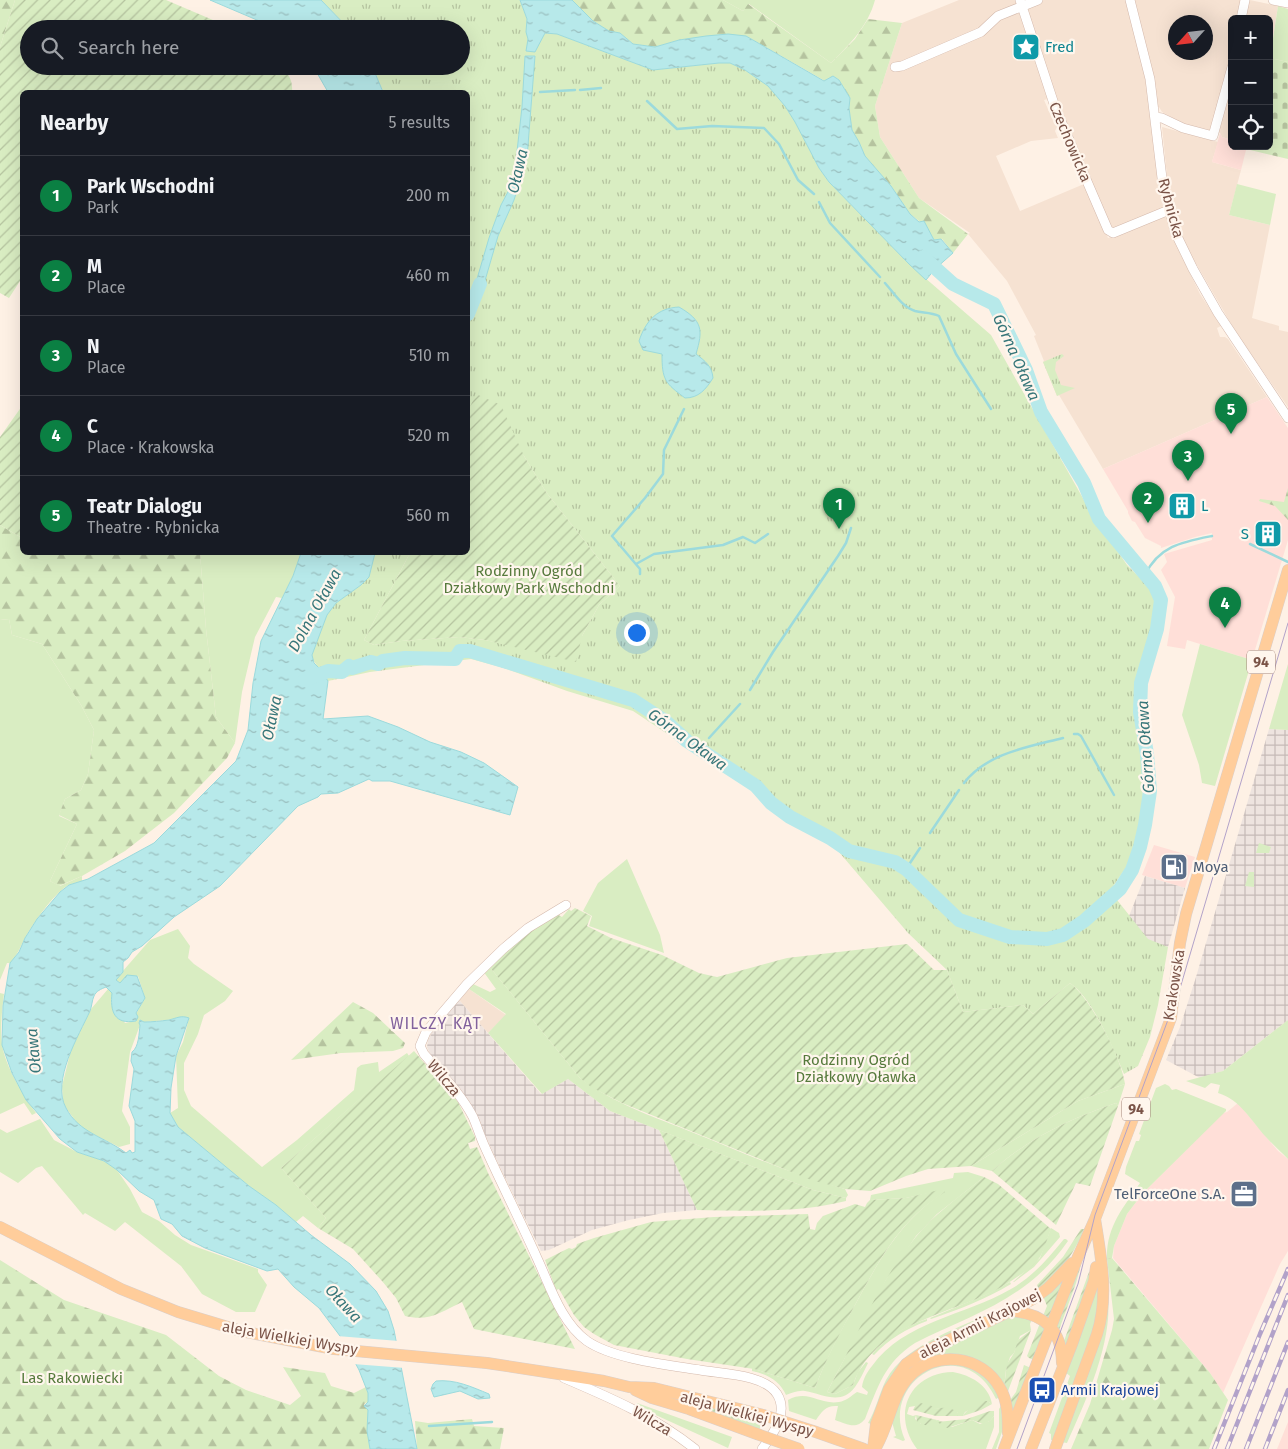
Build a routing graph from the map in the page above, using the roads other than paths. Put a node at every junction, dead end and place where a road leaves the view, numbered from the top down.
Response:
1 (1038, 0) edge
2 (1130, 0) edge
3 (1244, 0) edge
4 (1273, 0) edge
5 (1021, 3) edge
6 (1288, 3) edge
7 (1242, 15) edge
8 (895, 67) dead end
9 (1228, 81) edge
10 (1155, 117) junction
11 (1169, 210) junction
12 (1288, 418) edge
13 (1288, 570) edge
14 (1284, 595) edge
15 (566, 905) dead end
16 (1095, 1219) junction
17 (0, 1227) edge
18 (1099, 1246) junction
19 (1077, 1259) junction
20 (1010, 1311) junction
21 (1051, 1327) junction
22 (1062, 1366) junction
23 (552, 1373) junction
24 (629, 1387) junction
25 (1009, 1437) junction
26 (696, 1449) edge
27 (762, 1449) edge
28 (799, 1449) edge
29 (864, 1449) edge
30 (874, 1449) edge
31 (1004, 1449) edge
32 (1031, 1449) edge
33 (1054, 1449) edge

1 - 5 street
2 - 10 street, Rybnicka
3 - 7 street
4 - 6 street
5 - 8 street
5 - 11 street, Czechowicka
9 - 10 street
10 - 11 street, Rybnicka
11 - 12 street, Rybnicka
13 - 14 main road, 94
14 - 16 main road, Krakowska / 94
15 - 27 street, Wilcza
16 - 18 main road, 94
16 - 19 main road, Krakowska / 94
17 - 23 main road, aleja Wielkiej Wyspy
18 - 22 main road
18 - 33 main road, 94
19 - 20 main road, aleja Armii Krajowej / 94
19 - 21 main road, Krakowska
20 - 21 main road
20 - 30 main road, aleja Armii Krajowej / 94
21 - 22 main road
21 - 25 main road, Krakowska
22 - 32 main road
23 - 24 main road, aleja Wielkiej Wyspy
23 - 26 street, Wilcza
24 - 28 main road, aleja Wielkiej Wyspy, bridge
24 - 29 main road, aleja Wielkiej Wyspy, bridge
25 - 30 main road
25 - 31 main road, Krakowska

